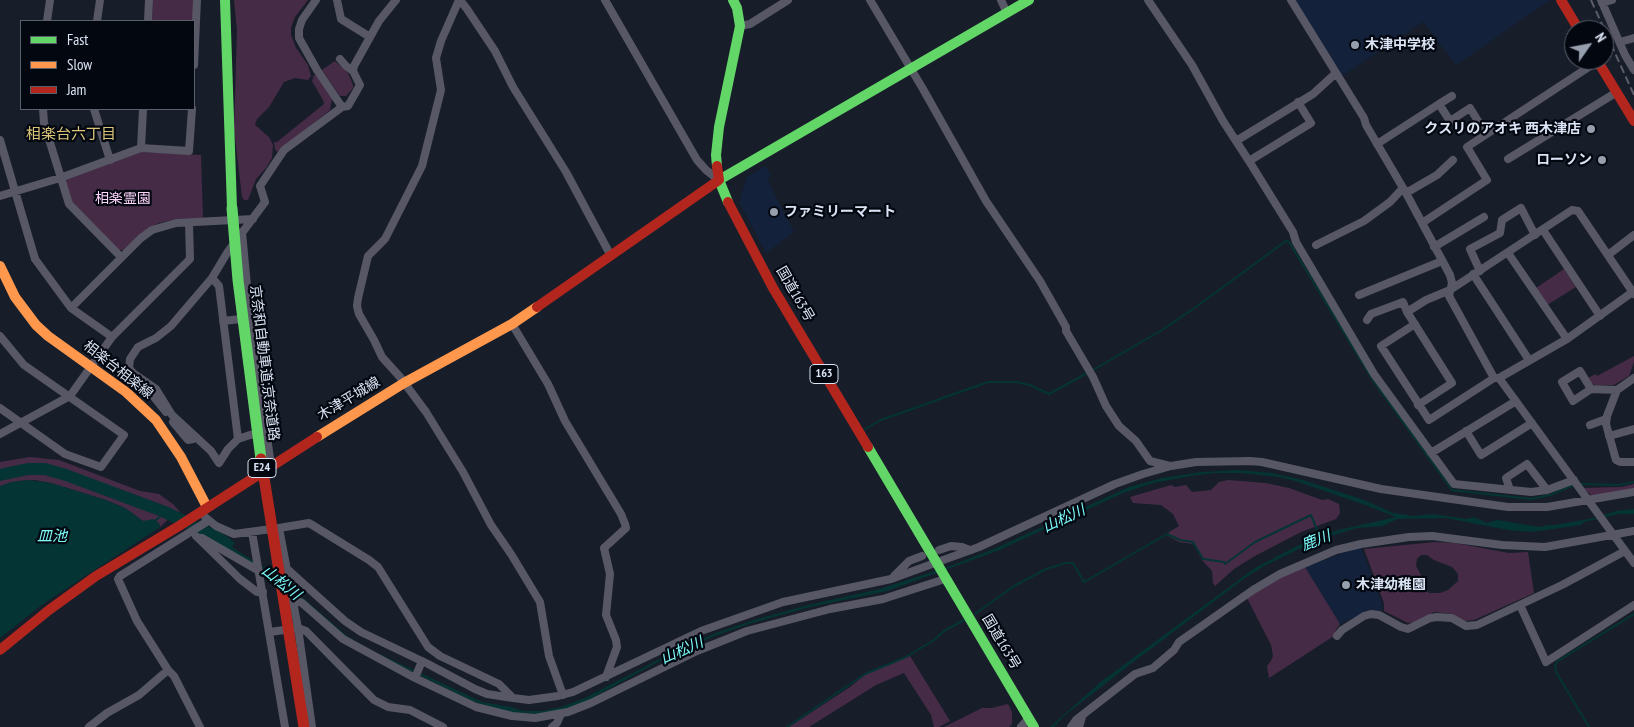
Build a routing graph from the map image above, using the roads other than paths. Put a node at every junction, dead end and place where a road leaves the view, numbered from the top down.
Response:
1 (50, 0) edge
2 (100, 0) edge
3 (149, 0) edge
4 (197, 0) edge
5 (225, 0) edge
6 (316, 0) edge
7 (337, 0) edge
8 (396, 0) edge
9 (460, 0) edge
10 (604, 0) edge
11 (733, 0) edge
12 (788, 0) edge
13 (870, 0) edge
14 (1000, 0) edge
15 (1029, 0) edge
16 (1148, 0) edge
17 (1291, 0) edge
18 (1561, 0) edge
19 (1612, 0) edge
20 (1601, 2) edge
21 (1007, 13) junction
22 (47, 20) edge
23 (97, 20) edge
24 (148, 20) edge
25 (1573, 20) edge
26 (740, 26) junction
27 (370, 37) junction
28 (1634, 38) edge
29 (1620, 42) junction
30 (195, 43) edge
31 (340, 59) dead end
32 (910, 70) junction
33 (1583, 70) edge
34 (1604, 70) edge
35 (1634, 70) edge
36 (353, 71) junction
37 (1336, 73) junction
38 (1617, 92) junction
39 (1452, 96) dead end
40 (1298, 102) junction
41 (1439, 104) junction
42 (342, 107) junction
43 (44, 110) edge
44 (94, 110) edge
45 (143, 110) edge
46 (192, 110) edge
47 (1634, 120) edge
48 (1486, 134) junction
49 (0, 140) edge
50 (1236, 141) junction
51 (1377, 144) junction
52 (141, 148) junction
53 (1508, 159) dead end
54 (110, 160) junction
55 (1453, 160) dead end
56 (1249, 161) junction
57 (60, 178) junction
58 (719, 180) junction
59 (16, 191) junction
60 (1404, 191) junction
61 (0, 196) edge
62 (1484, 217) dead end
63 (253, 219) junction
64 (189, 223) junction
65 (1422, 223) junction
66 (1543, 230) junction
67 (242, 232) junction
68 (1536, 234) junction
69 (1634, 235) edge
70 (1316, 245) dead end
71 (1434, 247) junction
72 (1508, 253) junction
73 (1608, 255) junction
74 (611, 256) junction
75 (121, 257) junction
76 (1442, 261) junction
77 (0, 266) edge
78 (1477, 272) junction
79 (212, 278) junction
80 (1450, 290) junction
81 (1634, 292) edge
82 (1359, 295) dead end
83 (71, 308) junction
84 (1407, 312) junction
85 (1600, 316) junction
86 (250, 318) junction
87 (1367, 320) dead end
88 (223, 321) junction
89 (512, 324) junction
90 (1415, 324) junction
91 (0, 336) edge
92 (112, 337) junction
93 (1567, 339) junction
94 (1529, 360) junction
95 (91, 366) junction
96 (129, 368) junction
97 (1634, 377) edge
98 (1497, 378) junction
99 (404, 383) junction
100 (1591, 389) dead end
101 (1617, 390) junction
102 (70, 396) junction
103 (154, 397) junction
104 (1516, 401) junction
105 (1418, 405) junction
106 (144, 407) junction
107 (0, 408) edge
108 (1606, 418) junction
109 (21, 423) junction
110 (1532, 423) junction
111 (1590, 426) dead end
112 (1634, 429) edge
113 (1466, 431) junction
114 (266, 433) junction
115 (0, 434) edge
116 (1609, 436) junction
117 (197, 438) junction
118 (238, 439) junction
119 (1431, 453) junction
120 (1634, 462) edge
121 (271, 465) junction
122 (1172, 466) junction
123 (1574, 480) junction
124 (1510, 490) junction
125 (1547, 490) junction
126 (1634, 492) edge
127 (1591, 503) junction
128 (202, 514) junction
129 (279, 528) junction
130 (1634, 531) edge
131 (252, 532) junction
132 (1611, 533) junction
133 (193, 534) junction
134 (940, 550) dead end
135 (970, 550) junction
136 (1626, 551) junction
137 (922, 556) dead end
138 (936, 563) junction
139 (1634, 563) edge
140 (286, 568) junction
141 (259, 570) junction
142 (945, 578) junction
143 (891, 579) junction
144 (263, 592) junction
145 (293, 599) junction
146 (1520, 605) junction
147 (1634, 605) edge
148 (298, 628) junction
149 (270, 632) junction
150 (1337, 636) dead end
151 (0, 650) edge
152 (435, 652) junction
153 (425, 663) junction
154 (168, 670) junction
155 (606, 677) junction
156 (415, 678) junction
157 (598, 681) junction
158 (563, 695) junction
159 (606, 696) junction
160 (512, 698) junction
161 (561, 714) junction
162 (310, 716) junction
163 (1082, 717) junction
164 (285, 723) edge
165 (1028, 724) edge
166 (89, 727) edge
167 (200, 727) edge
168 (304, 727) edge
169 (312, 727) edge
170 (443, 727) edge
171 (552, 727) edge
172 (1070, 727) edge
173 (1079, 727) edge

1 - 22 street
2 - 23 street
3 - 24 street
4 - 30 street
5 - 168 main road, 京奈和自動車道;京奈道路 / E24, bridge
6 - 42 street
7 - 27 street
8 - 27 street
9 - 74 street
9 - 99 street
10 - 58 street
11 - 26 main road
12 - 26 street
13 - 32 street
14 - 21 street
15 - 21 main road
16 - 50 street
17 - 37 street
18 - 25 main road
19 - 20 street
20 - 29 street
21 - 32 main road
26 - 58 main road, 国道163号
27 - 36 street
28 - 29 street
29 - 35 street
31 - 36 street
32 - 58 main road
32 - 122 street
33 - 48 street
34 - 38 main road
36 - 42 street
37 - 40 street
37 - 51 street
38 - 47 main road
38 - 53 street
39 - 41 street
40 - 50 street
40 - 56 street
41 - 48 street
41 - 51 street
42 - 63 street
43 - 57 street
44 - 54 street
45 - 52 street
46 - 52 street
48 - 65 street
49 - 59 street
50 - 56 street
51 - 60 street
52 - 54 street
54 - 57 street
55 - 60 street
56 - 119 street
57 - 59 street
57 - 75 street
58 - 74 main road, 木津平城線
58 - 138 main road, 国道163号 / 163
59 - 61 street
59 - 83 street
60 - 65 street
60 - 70 street
62 - 71 street
63 - 64 street
63 - 67 street
64 - 75 street
64 - 92 street
65 - 71 street
66 - 68 street
66 - 73 street
66 - 85 street
67 - 79 street
67 - 86 street
68 - 72 street
68 - 78 street
69 - 73 street
71 - 76 street
72 - 78 street
72 - 93 street
73 - 81 street
74 - 89 main road, 木津平城線
75 - 83 street
76 - 80 street
76 - 82 street
77 - 95 main road, 相楽台相楽線
78 - 80 street
78 - 94 street
79 - 88 street
79 - 96 street
80 - 84 street
80 - 98 street
81 - 85 street
83 - 92 street
84 - 87 street
84 - 90 street
85 - 93 street
86 - 88 street
86 - 114 street
88 - 118 street
89 - 99 main road, 木津平城線
89 - 155 street
90 - 105 street
90 - 105 street
91 - 102 street
92 - 95 street
93 - 94 street
94 - 98 street
95 - 102 street
95 - 106 main road, 相楽台相楽線
96 - 103 street
96 - 117 street
97 - 101 street
98 - 104 street
98 - 105 street
99 - 121 main road, 木津平城線
99 - 158 street
100 - 101 street
101 - 108 street
102 - 109 street
102 - 109 street
103 - 106 street
103 - 117 street
104 - 110 street
104 - 113 street
106 - 128 main road, 相楽台相楽線
107 - 109 street
108 - 111 street
108 - 116 street
109 - 115 street
110 - 113 street
110 - 123 street
112 - 116 street
113 - 119 street
114 - 118 street
114 - 121 street
116 - 120 street
117 - 118 street
119 - 124 street
121 - 128 main road, 木津平城線
122 - 127 street
122 - 135 street
123 - 125 street
123 - 127 street
124 - 125 street
124 - 125 street
126 - 127 street
127 - 132 street
128 - 131 street
128 - 133 street
128 - 151 main road, 木津平城線
129 - 131 street
129 - 140 street
129 - 152 street
130 - 132 street
131 - 141 street
132 - 136 street
132 - 163 street
133 - 141 street
133 - 144 street
133 - 154 street
134 - 135 street
135 - 138 street
136 - 139 street
136 - 146 street
137 - 143 street
138 - 142 main road, 国道163号 / 163
138 - 143 street
140 - 145 street
140 - 153 street
141 - 144 street
142 - 159 street
142 - 165 main road, 国道163号 / 163
143 - 155 street
144 - 149 street
145 - 148 street
145 - 156 street
146 - 147 street
146 - 150 street
148 - 149 street
148 - 162 street
148 - 170 street
149 - 164 street
152 - 153 street
152 - 160 street
153 - 156 street
153 - 160 street
154 - 166 street
154 - 167 street
155 - 157 street
156 - 161 street
157 - 158 street
157 - 159 street
158 - 160 street
159 - 161 street
161 - 171 street
162 - 164 street
162 - 169 street
163 - 172 street
163 - 173 street

